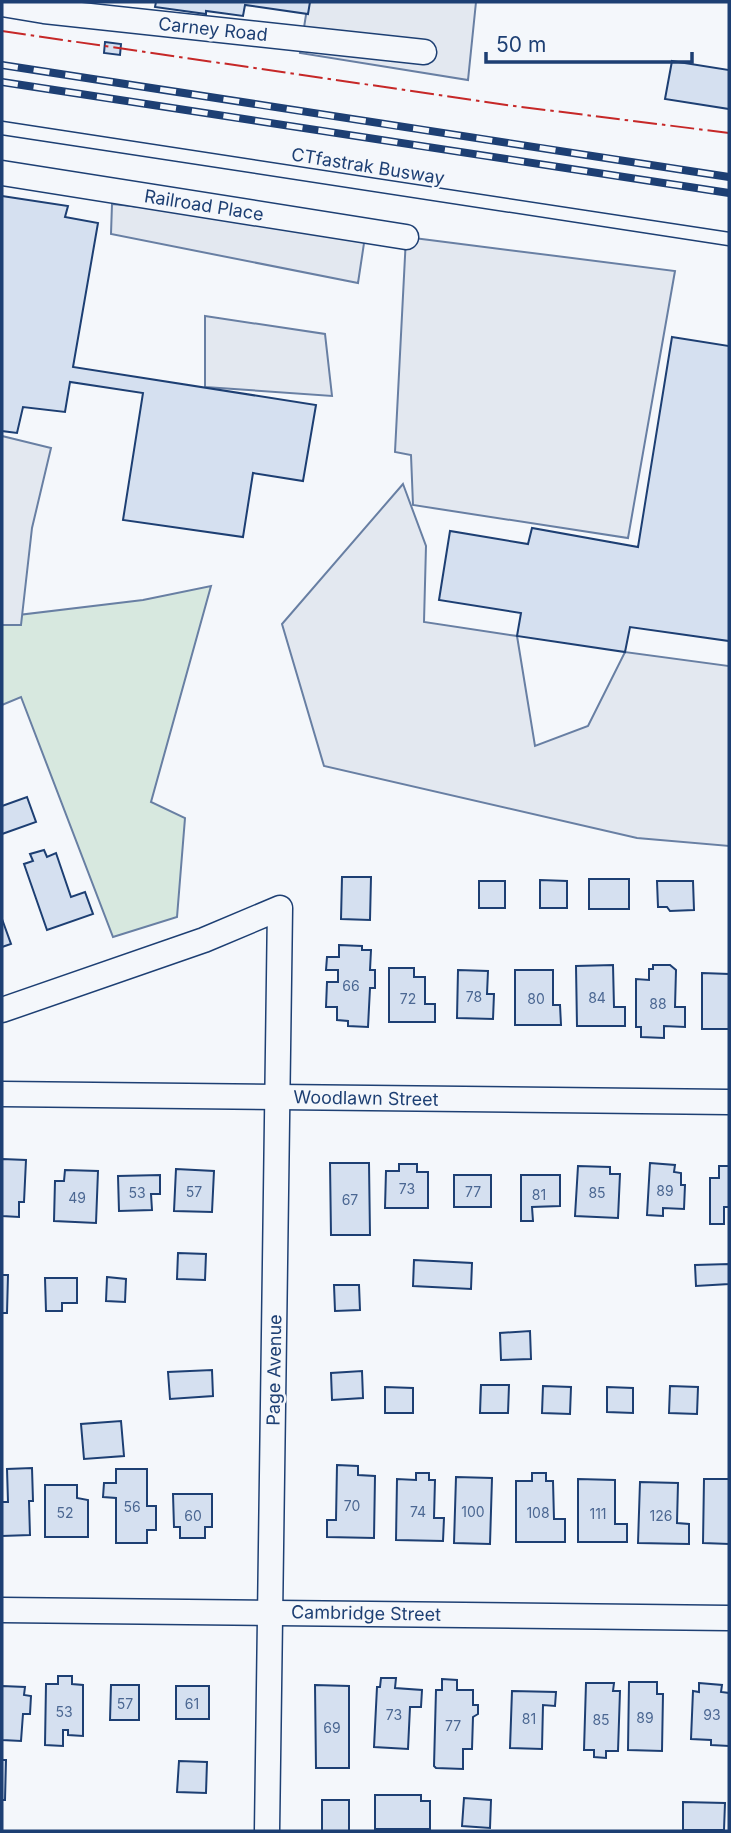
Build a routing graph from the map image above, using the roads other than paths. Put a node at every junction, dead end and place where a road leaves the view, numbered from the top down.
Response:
1 (2, 4) edge
2 (424, 52) dead end
3 (2, 128) edge
4 (2, 173) edge
5 (406, 237) dead end
6 (729, 239) edge
7 (2, 1010) edge
8 (2, 1094) edge
9 (277, 1097) junction
10 (729, 1102) edge
11 (2, 1610) edge
12 (272, 1612) junction
13 (729, 1618) edge
14 (267, 1831) edge

1 - 2 street, Carney Road
3 - 6 lane, CTfastrak Busway
4 - 5 street, Railroad Place
7 - 9 street, Page Avenue
8 - 9 street, Woodlawn Street
9 - 10 street, Woodlawn Street
9 - 12 street, Page Avenue
11 - 12 street, Cambridge Street
12 - 13 street, Cambridge Street
12 - 14 street, Page Avenue

